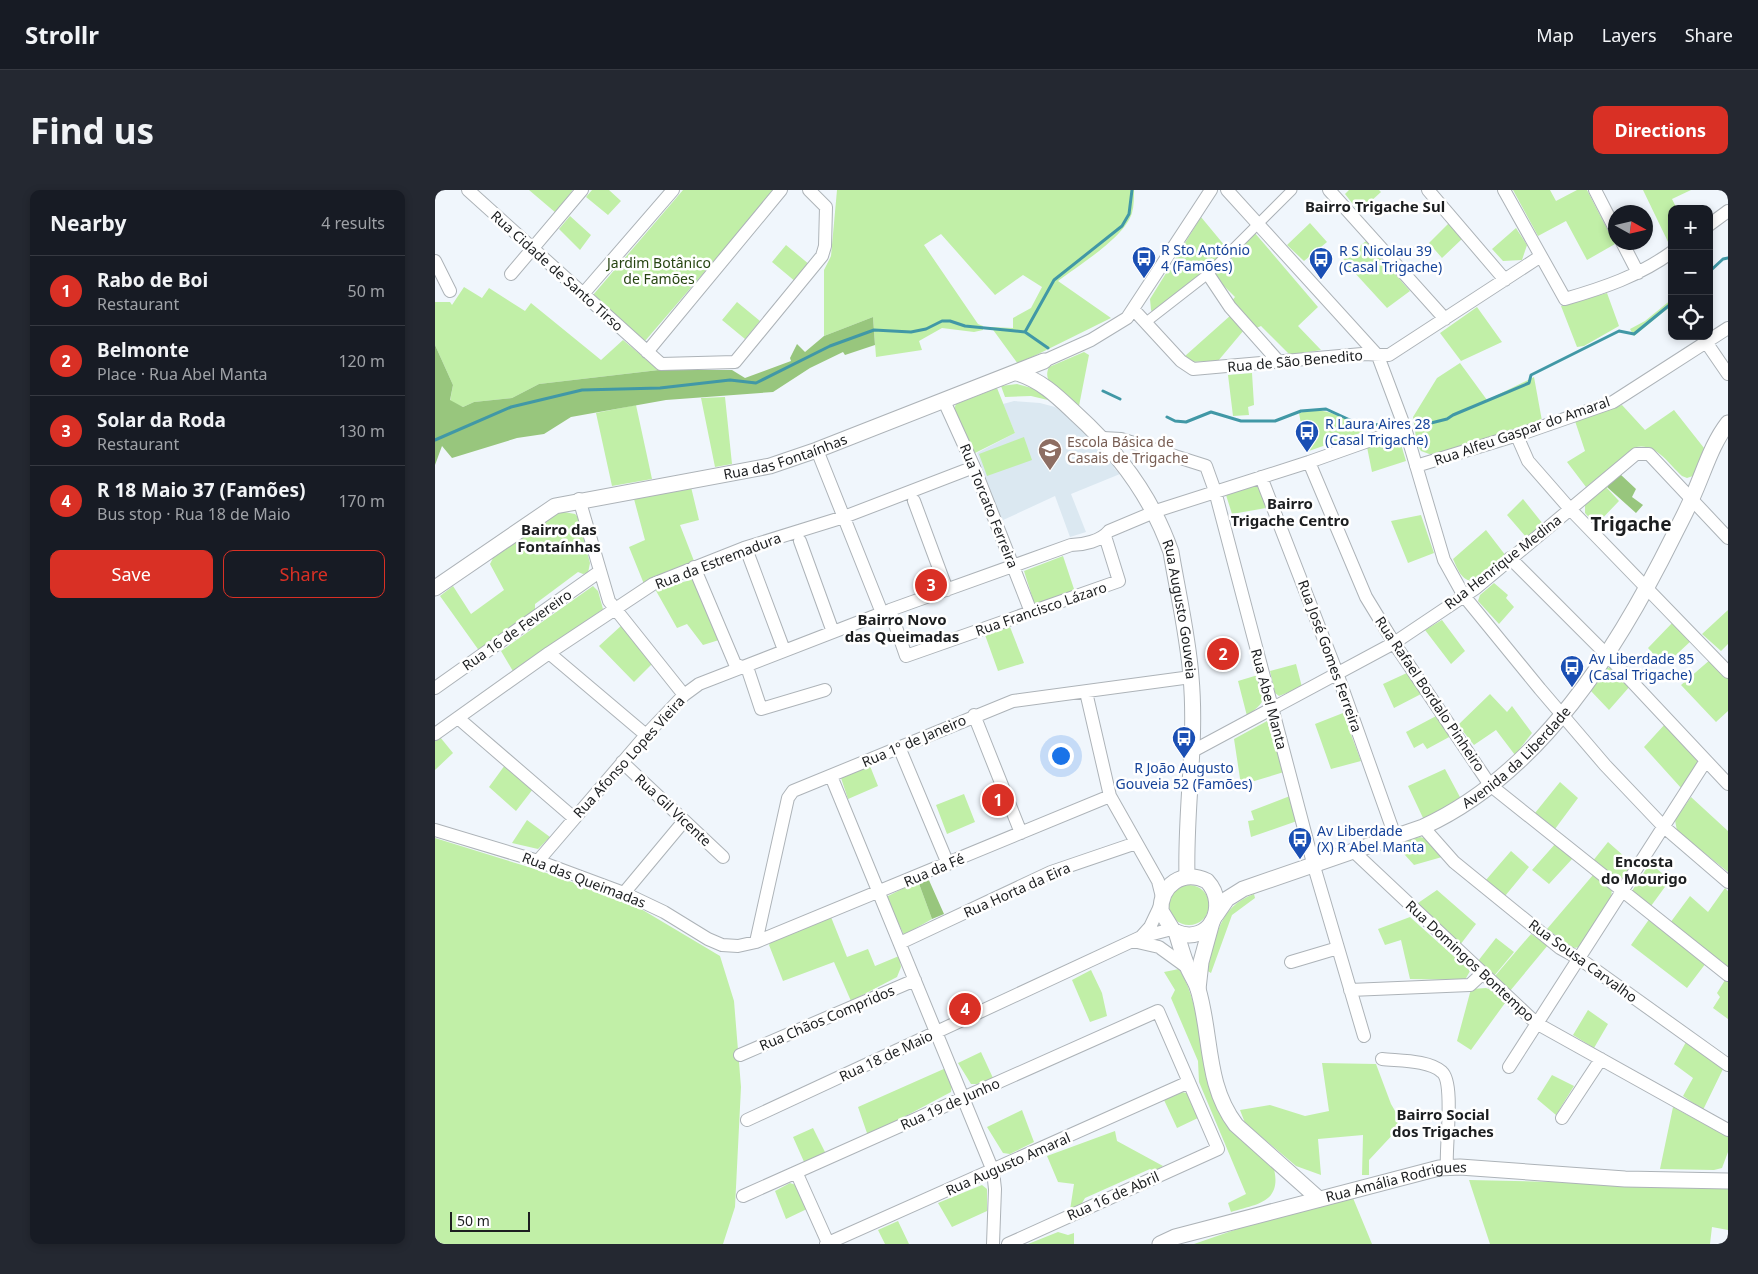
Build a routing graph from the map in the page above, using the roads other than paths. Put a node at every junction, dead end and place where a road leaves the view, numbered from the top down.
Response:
1 (468, 190) edge
2 (582, 190) edge
3 (673, 190) edge
4 (781, 190) edge
5 (809, 190) edge
6 (1211, 190) edge
7 (1227, 190) edge
8 (1292, 190) edge
9 (1329, 190) edge
10 (1428, 190) edge
11 (1504, 190) edge
12 (1595, 190) edge
13 (1728, 211) edge
14 (1608, 215) edge
15 (1713, 222) edge
16 (1257, 223) junction
17 (532, 248) junction
18 (1626, 250) edge
19 (1668, 254) edge
20 (1541, 256) junction
21 (435, 261) edge
22 (1638, 273) junction
23 (511, 274) dead end
24 (1208, 274) junction
25 (1505, 280) junction
26 (450, 291) dead end
27 (583, 294) junction
28 (1134, 310) junction
29 (1445, 319) junction
30 (1145, 323) junction
31 (1728, 328) edge
32 (1706, 342) junction
33 (647, 352) junction
34 (1378, 356) junction
35 (1044, 361) junction
36 (1279, 362) junction
37 (1017, 373) junction
38 (1728, 374) edge
39 (1047, 387) junction
40 (944, 402) junction
41 (1728, 423) edge
42 (1405, 428) junction
43 (1517, 436) junction
44 (1103, 438) junction
45 (817, 450) junction
46 (1309, 462) junction
47 (1416, 466) junction
48 (974, 467) junction
49 (1261, 477) junction
50 (1215, 490) junction
51 (1692, 498) junction
52 (579, 500) junction
53 (914, 501) dead end
54 (1571, 509) junction
55 (1154, 513) junction
56 (844, 517) junction
57 (1105, 536) junction
58 (1728, 538) edge
59 (800, 541) dead end
60 (748, 554) dead end
61 (1510, 558) junction
62 (1014, 566) junction
63 (694, 567) junction
64 (599, 572) junction
65 (435, 588) edge
66 (1648, 588) junction
67 (947, 590) junction
68 (1464, 596) junction
69 (615, 611) junction
70 (886, 612) junction
71 (1031, 612) junction
72 (833, 632) junction
73 (1394, 643) junction
74 (784, 650) junction
75 (549, 653) junction
76 (1606, 654) junction
77 (742, 666) junction
78 (1728, 672) edge
79 (1337, 673) junction
80 (1191, 677) junction
81 (435, 688) edge
82 (825, 690) dead end
83 (1086, 692) junction
84 (684, 695) junction
85 (1272, 710) junction
86 (1562, 714) junction
87 (974, 716) junction
88 (458, 718) junction
89 (435, 734) edge
90 (646, 735) junction
91 (899, 747) junction
92 (1191, 752) junction
93 (622, 762) junction
94 (1705, 762) junction
95 (831, 776) junction
96 (1728, 784) edge
97 (1491, 785) junction
98 (1110, 796) junction
99 (574, 818) junction
100 (684, 821) junction
101 (1423, 827) junction
102 (1664, 827) junction
103 (435, 830) edge
104 (1021, 833) junction
105 (1395, 836) junction
106 (1136, 843) junction
107 (1353, 851) junction
108 (723, 857) dead end
109 (538, 861) junction
110 (1313, 863) junction
111 (948, 864) junction
112 (1187, 876) junction
113 (1207, 881) junction
114 (1728, 882) edge
115 (1243, 888) junction
116 (1621, 891) junction
117 (624, 893) junction
118 (879, 893) junction
119 (1161, 901) junction
120 (1214, 919) junction
121 (1174, 931) junction
122 (1137, 939) junction
123 (757, 942) junction
124 (900, 943) junction
125 (1338, 948) junction
126 (1580, 959) junction
127 (1291, 962) dead end
128 (1188, 968) junction
129 (1483, 973) junction
130 (1728, 975) edge
131 (915, 980) junction
132 (1198, 989) junction
133 (1350, 990) junction
134 (1536, 1023) junction
135 (937, 1032) junction
136 (1364, 1036) dead end
137 (740, 1055) dead end
138 (1382, 1059) dead end
139 (1601, 1059) junction
140 (1728, 1065) edge
141 (1509, 1067) dead end
142 (1189, 1082) junction
143 (963, 1098) junction
144 (1562, 1118) dead end
145 (747, 1120) dead end
146 (1728, 1130) edge
147 (1447, 1167) junction
148 (993, 1171) junction
149 (797, 1174) junction
150 (1728, 1181) edge
151 (743, 1196) dead end
152 (1319, 1199) junction
153 (827, 1244) edge
154 (993, 1244) edge
155 (1008, 1244) edge
156 (1160, 1244) edge

1 - 17 street, Rua Cidade de Santo Tirso
2 - 17 street
3 - 27 street
4 - 33 street
5 - 33 street, Rua Cidade de Santo Tirso
6 - 28 street, Rua das Fontaínhas
7 - 16 street
8 - 16 street
9 - 29 street
10 - 25 street
11 - 20 street
12 - 14 street
13 - 15 street
16 - 24 street
16 - 34 street
17 - 23 street
17 - 27 street, Rua Cidade de Santo Tirso
18 - 22 street
19 - 22 street
20 - 22 street
20 - 25 street, Rua de São Benedito
21 - 26 street
24 - 30 street
24 - 36 street
25 - 29 street, Rua de São Benedito
27 - 33 street, Rua Cidade de Santo Tirso
28 - 30 street, Rua de São Benedito
28 - 35 street, Rua das Fontaínhas
29 - 34 street, Rua de São Benedito
30 - 36 street, Rua de São Benedito
31 - 32 street, Rua Alfeu Gaspar do Amaral
32 - 38 street
32 - 43 street, Rua Alfeu Gaspar do Amaral
34 - 36 street, Rua de São Benedito
34 - 42 street
35 - 37 street, Rua das Fontaínhas
35 - 39 street
37 - 39 street, Rua Augusto Gouveia
37 - 40 street, Rua das Fontaínhas
39 - 44 street, Rua Augusto Gouveia
40 - 45 street, Rua das Fontaínhas
40 - 48 street, Rua Torcato Ferreira
41 - 51 street, Avenida da Liberdade
42 - 46 street, Rua Afonso Lopes Vieira
42 - 47 street
43 - 47 street, Rua Alfeu Gaspar do Amaral
43 - 54 street
44 - 50 street, Rua Abel Manta
44 - 55 street, Rua Augusto Gouveia
45 - 52 street, Rua das Fontaínhas
45 - 56 street, Rua Francisco Lázaro
46 - 49 street, Rua Afonso Lopes Vieira
46 - 73 street, Rua Rafael Bordalo Pinheiro
47 - 68 street
48 - 56 street, Rua da Estremadura
48 - 62 street, Rua Torcato Ferreira
49 - 50 street, Rua Afonso Lopes Vieira
49 - 79 street, Rua José Gomes Ferreira
50 - 55 street, Rua Afonso Lopes Vieira
50 - 85 street, Rua Abel Manta
51 - 54 street, Rua Henrique Medina
51 - 58 street
51 - 66 street, Avenida da Liberdade
52 - 64 street
52 - 65 street, Rua das Fontaínhas
53 - 67 street
54 - 61 street, Rua Henrique Medina
54 - 66 street
55 - 57 street, Rua Afonso Lopes Vieira
55 - 80 street, Rua Augusto Gouveia
56 - 63 street, Rua da Estremadura
56 - 70 street, Rua Francisco Lázaro
57 - 62 street, Rua Afonso Lopes Vieira
57 - 71 street, Rua Francisco Lázaro
59 - 72 street
60 - 74 street
61 - 68 street, Rua Henrique Medina
61 - 76 street
62 - 67 street, Rua Afonso Lopes Vieira
62 - 71 street, Rua Torcato Ferreira
63 - 69 street, Rua da Estremadura
63 - 77 street
64 - 69 street
64 - 81 street, Rua 16 de Fevereiro
66 - 76 street, Avenida da Liberdade
66 - 78 street
67 - 70 street, Rua Afonso Lopes Vieira
68 - 73 street, Rua Henrique Medina
68 - 86 street
69 - 75 street, Rua da Estremadura
69 - 84 street
70 - 71 street, Rua Francisco Lázaro
70 - 72 street, Rua Afonso Lopes Vieira
72 - 74 street, Rua Afonso Lopes Vieira
73 - 79 street, Rua Henrique Medina
73 - 97 street, Rua Rafael Bordalo Pinheiro
74 - 77 street, Rua Afonso Lopes Vieira
75 - 88 street, Rua da Estremadura
75 - 90 street
76 - 86 street, Avenida da Liberdade
76 - 94 street
77 - 82 street
77 - 84 street, Rua Afonso Lopes Vieira
79 - 85 street, Rua Henrique Medina
79 - 105 street, Rua José Gomes Ferreira
80 - 83 street, Rua 1º de Janeiro
80 - 92 street, Rua Augusto Gouveia
83 - 87 street, Rua 1º de Janeiro
83 - 98 street
84 - 90 street, Rua Afonso Lopes Vieira
85 - 92 street, Rua Henrique Medina
85 - 110 street, Rua Abel Manta
86 - 97 street, Avenida da Liberdade
86 - 102 street
87 - 91 street, Rua 1º de Janeiro
87 - 104 street
88 - 89 street, Rua da Estremadura
88 - 99 street
90 - 93 street, Rua Afonso Lopes Vieira
91 - 95 street, Rua 1º de Janeiro
91 - 111 street
92 - 112 street, Rua Augusto Gouveia
93 - 99 street, Rua Afonso Lopes Vieira
93 - 100 street, Rua Gil Vicente
94 - 96 street
94 - 102 street
95 - 118 street
95 - 123 street, Rua 1º de Janeiro
97 - 101 street, Avenida da Liberdade
97 - 116 street, Rua Rafael Bordalo Pinheiro
98 - 104 street, Rua da Fé
98 - 106 street
99 - 109 street, Rua Afonso Lopes Vieira
100 - 108 street, Rua Gil Vicente
100 - 117 street
101 - 105 street, Avenida da Liberdade
101 - 126 street, Rua Sousa Carvalho
102 - 114 street
102 - 116 street
103 - 109 street, Rua das Queimadas
104 - 111 street, Rua da Fé
105 - 107 street, Avenida da Liberdade
106 - 119 street
106 - 124 street, Rua Horta da Eira
107 - 110 street, Avenida da Liberdade
107 - 129 street, Rua Domingos Bontempo
109 - 117 street, Rua das Queimadas
110 - 115 street, Avenida da Liberdade
110 - 125 street, Rua Abel Manta
111 - 118 street, Rua da Fé
112 - 113 street
112 - 119 street
113 - 115 street, Avenida da Liberdade
113 - 120 street
115 - 120 street, Avenida da Liberdade
116 - 126 street
116 - 130 street, Rua Rafael Bordalo Pinheiro
117 - 123 street, Rua das Queimadas
118 - 123 street, Rua da Fé
118 - 124 street
119 - 121 street
119 - 122 street
120 - 121 street
120 - 132 street, Rua Amália Rodrigues
121 - 122 street, Rua 18 de Maio
121 - 128 street, Rua Amália Rodrigues
122 - 128 street
122 - 135 street, Rua 18 de Maio
124 - 131 street
125 - 127 street
125 - 133 street, Rua Abel Manta
126 - 134 street
126 - 140 street, Rua Sousa Carvalho
128 - 132 street, Rua Amália Rodrigues
129 - 133 street
129 - 134 street, Rua Domingos Bontempo
131 - 135 street
131 - 137 street, Rua Chãos Compridos
132 - 152 street, Rua Amália Rodrigues
133 - 136 street, Rua Abel Manta
134 - 139 street, Rua Domingos Bontempo
134 - 141 street
135 - 143 street
135 - 145 street, Rua 18 de Maio
138 - 147 street
139 - 144 street
139 - 146 street, Rua Domingos Bontempo
142 - 143 street, Rua 19 de Junho
142 - 148 street, Rua Augusto Amaral
142 - 155 street, Rua 16 de Abril
143 - 148 street
143 - 149 street, Rua 19 de Junho
147 - 150 street, Rua Amália Rodrigues
147 - 152 street, Rua Amália Rodrigues
148 - 153 street, Rua Augusto Amaral
148 - 154 street
149 - 151 street, Rua 19 de Junho
149 - 153 street
152 - 156 street

